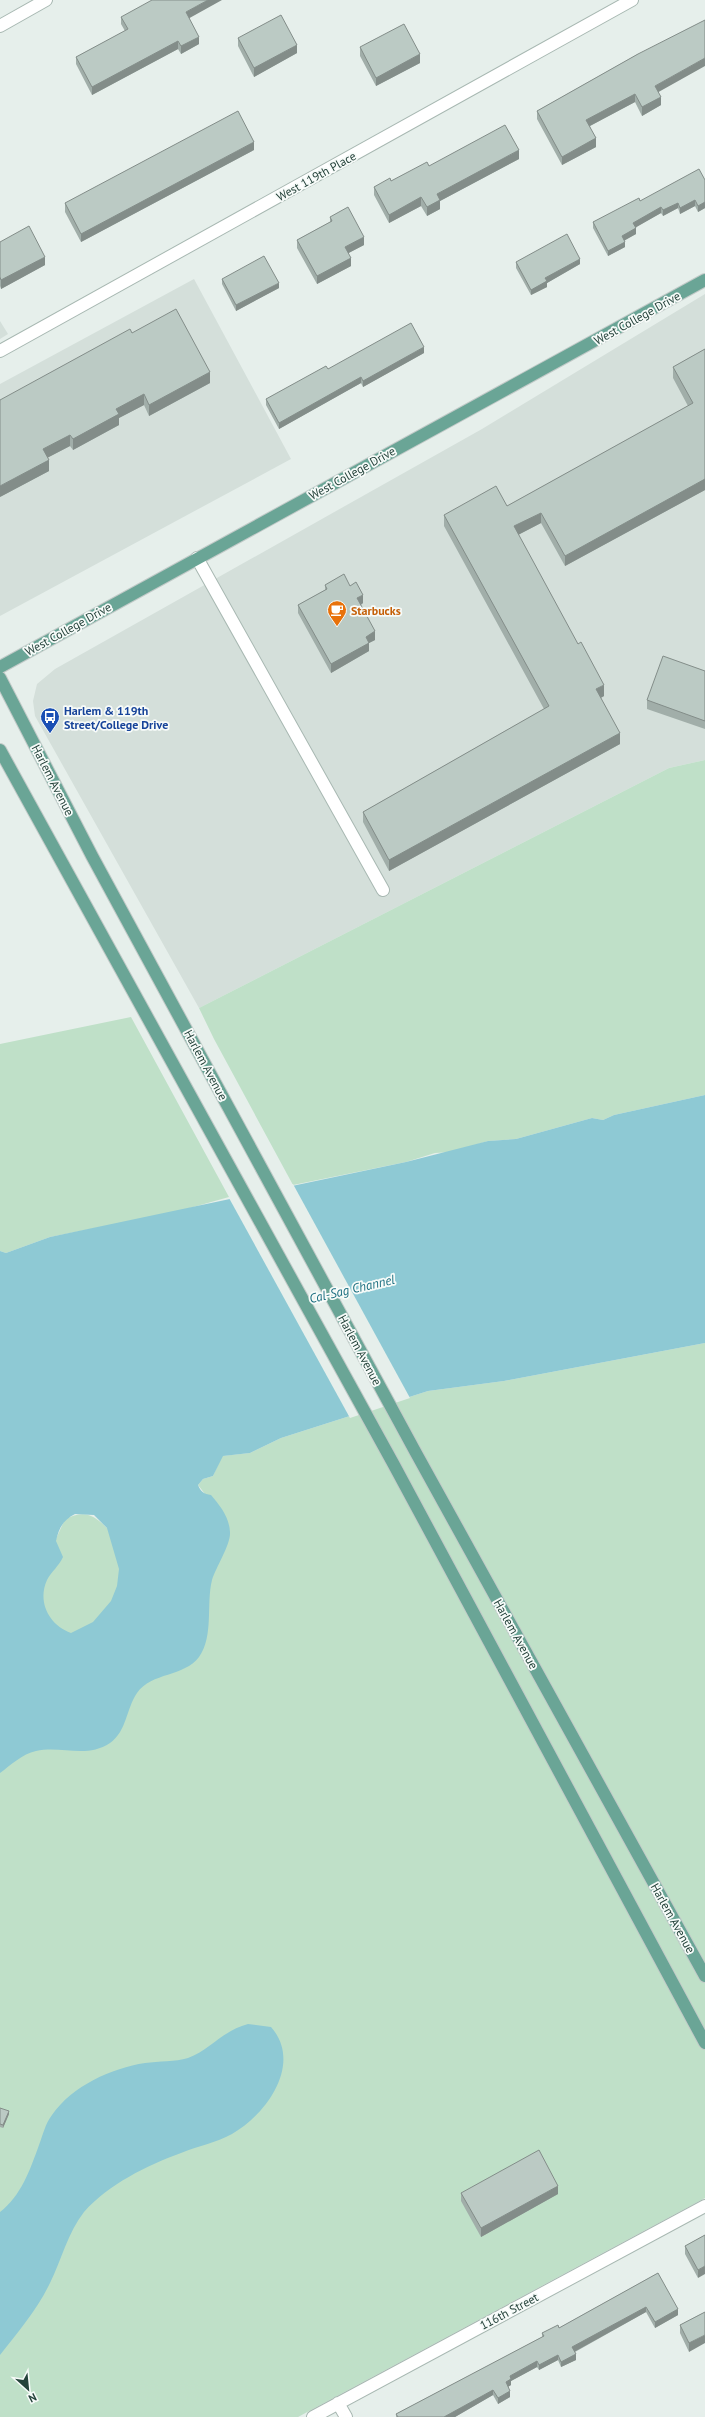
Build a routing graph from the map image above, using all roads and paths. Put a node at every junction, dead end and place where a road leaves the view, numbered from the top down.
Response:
1 (46, 0) edge
2 (632, 0) edge
3 (0, 26) edge
4 (705, 280) edge
5 (0, 351) edge
6 (197, 558) junction
7 (0, 667) edge
8 (0, 678) edge
9 (0, 750) edge
10 (383, 890) dead end
11 (705, 1976) edge
12 (705, 2043) edge
13 (705, 2206) edge
14 (338, 2403) junction
15 (313, 2417) edge
16 (346, 2417) edge

1 - 3 street
2 - 5 street, West 119th Place
4 - 6 main road, West College Drive
6 - 7 main road, West College Drive
6 - 10 street
8 - 11 main road, Harlem Avenue
9 - 12 main road, Harlem Avenue
13 - 14 street, 116th Street
14 - 15 street, 116th Street
14 - 16 street

